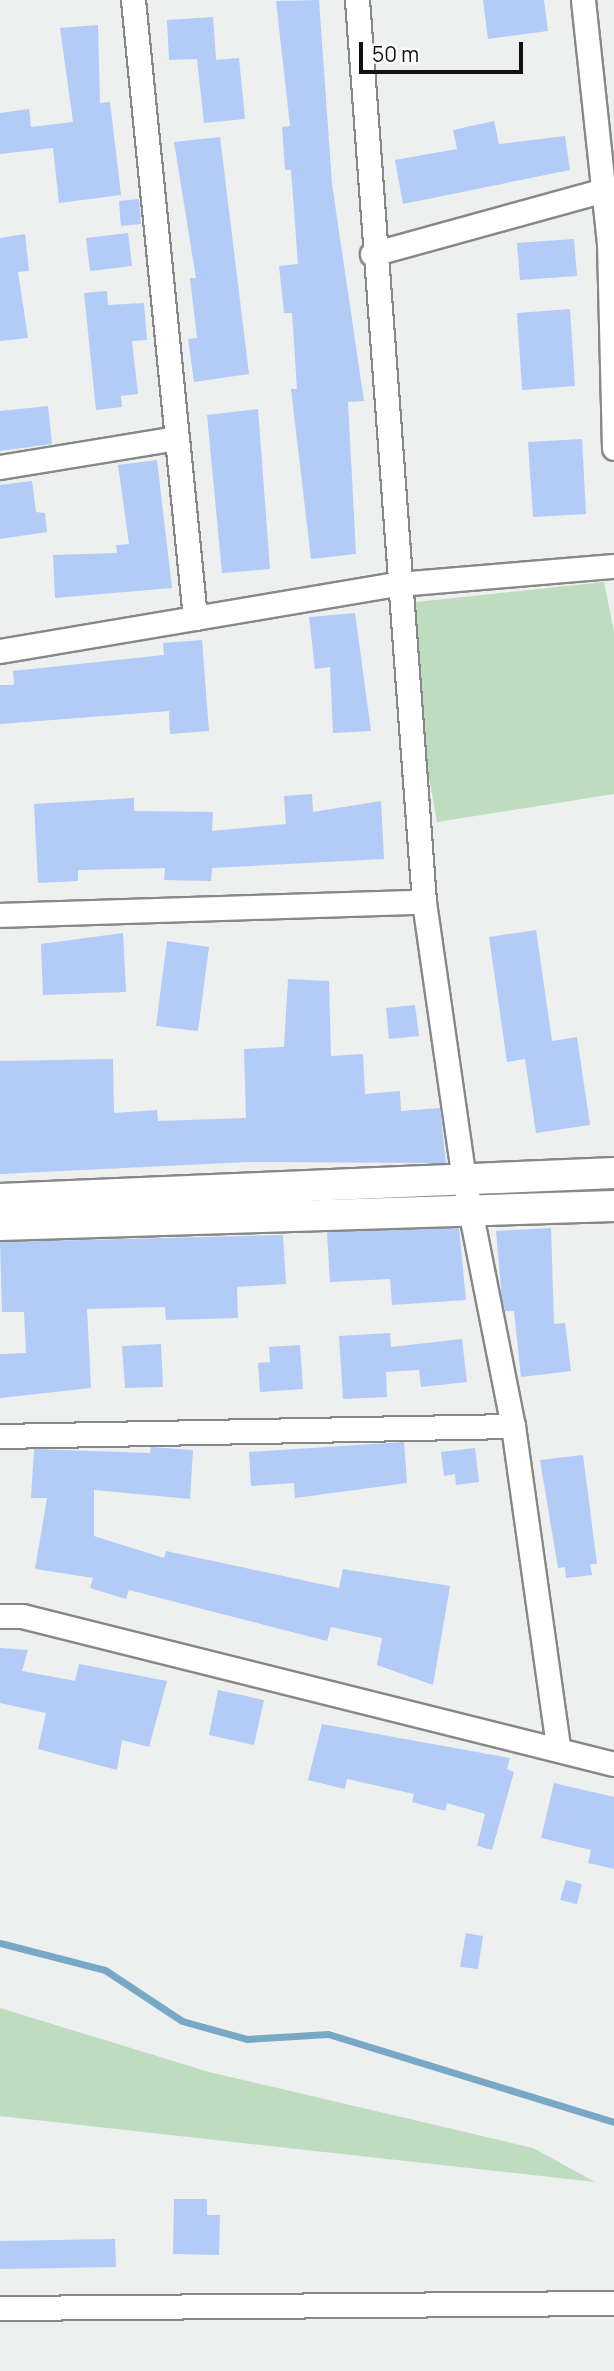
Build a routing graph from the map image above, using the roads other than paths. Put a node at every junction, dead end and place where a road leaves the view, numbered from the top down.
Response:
1 (133, 0) edge
2 (357, 0) edge
3 (583, 0) edge
4 (605, 191) junction
5 (372, 254) junction
6 (613, 358) edge
7 (177, 438) junction
8 (614, 448) edge
9 (0, 467) edge
10 (614, 566) edge
11 (398, 584) junction
12 (195, 618) junction
13 (0, 651) edge
14 (424, 902) junction
15 (0, 915) edge
16 (614, 1173) edge
17 (464, 1179) junction
18 (0, 1199) edge
19 (614, 1206) edge
20 (472, 1212) junction
21 (0, 1225) edge
22 (513, 1426) junction
23 (0, 1437) edge
24 (0, 1616) edge
25 (558, 1747) junction
26 (614, 1764) edge
27 (614, 2303) edge
28 (0, 2308) edge

1 - 7 street
2 - 5 street
3 - 4 street
4 - 5 street
4 - 6 street
5 - 11 street
6 - 8 street
7 - 9 street
7 - 12 street
10 - 11 street
11 - 12 street
11 - 14 street
12 - 13 street
14 - 15 street
14 - 17 street
16 - 17 street
17 - 18 street
17 - 20 street
19 - 20 street
20 - 21 street
20 - 22 street
22 - 23 street
22 - 25 street
24 - 25 street
25 - 26 street
27 - 28 street

